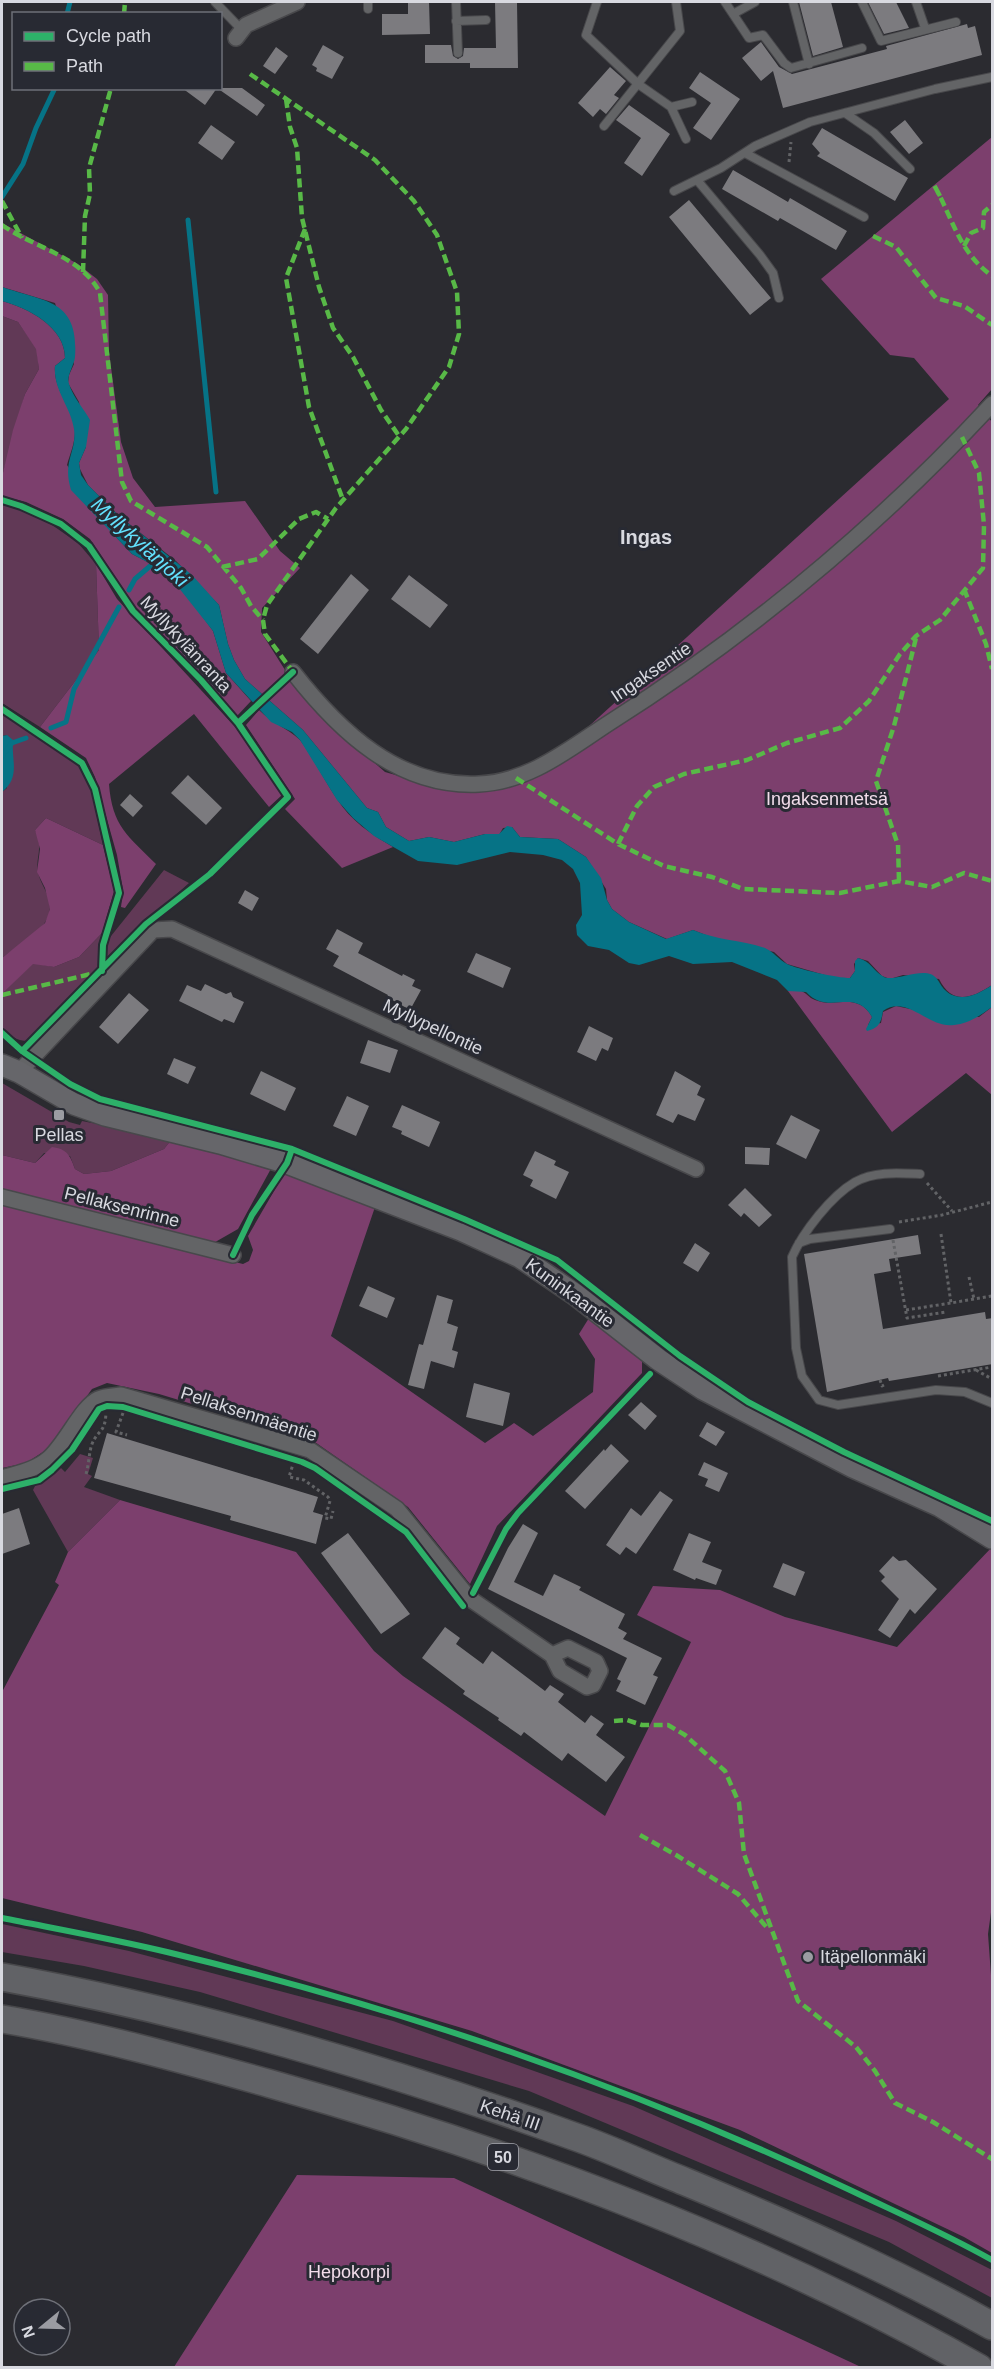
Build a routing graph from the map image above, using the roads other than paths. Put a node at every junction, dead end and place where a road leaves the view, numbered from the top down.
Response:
1 (215, 2) edge
2 (297, 2) edge
3 (456, 2) edge
4 (597, 2) edge
5 (676, 2) edge
6 (725, 2) edge
7 (754, 2) edge
8 (794, 2) edge
9 (862, 2) edge
10 (915, 2) edge
11 (733, 14) junction
12 (486, 20) dead end
13 (456, 21) junction
14 (956, 22) dead end
15 (925, 28) junction
16 (239, 34) joint
17 (862, 48) dead end
18 (458, 53) dead end
19 (809, 64) junction
20 (993, 77) edge
21 (638, 84) junction
22 (692, 102) dead end
23 (671, 107) junction
24 (845, 113) junction
25 (604, 126) dead end
26 (686, 139) dead end
27 (745, 153) junction
28 (910, 169) dead end
29 (697, 180) junction
30 (674, 191) dead end
31 (864, 217) dead end
32 (779, 298) dead end
33 (993, 404) edge
34 (292, 672) dead end
35 (2, 1053) edge
36 (10, 1068) edge
37 (696, 1169) dead end
38 (920, 1174) road end
39 (2, 1197) edge
40 (890, 1229) road end
41 (798, 1244) junction
42 (233, 1255) dead end
43 (993, 1403) edge
44 (2, 1478) edge
45 (993, 1539) edge
46 (552, 1655) dead end
47 (2, 1977) edge
48 (2, 2019) edge
49 (993, 2326) edge
50 (979, 2367) edge

1 - 16 lane
2 - 16 street
3 - 13 lane
4 - 21 lane
5 - 21 lane
6 - 11 lane
7 - 11 lane
8 - 19 lane
9 - 15 lane
10 - 15 lane
11 - 19 lane
12 - 13 lane
13 - 18 lane
14 - 15 lane
17 - 19 lane
20 - 24 lane
21 - 23 lane
21 - 25 lane
22 - 23 lane
23 - 26 lane
24 - 27 lane
24 - 28 lane
27 - 29 lane
27 - 31 lane
29 - 30 lane
29 - 32 lane
33 - 34 street, Ingaksentie
35 - 36 main road, Kuninkaantie
36 - 37 street, Myllypellontie
36 - 45 main road, Kuninkaantie
38 - 41 lane
39 - 42 street, Pellaksenrinne
40 - 41 lane
41 - 43 lane
44 - 46 street, Pellaksenmäentie
47 - 49 highway, Kehä III / 50
48 - 50 highway, 50

